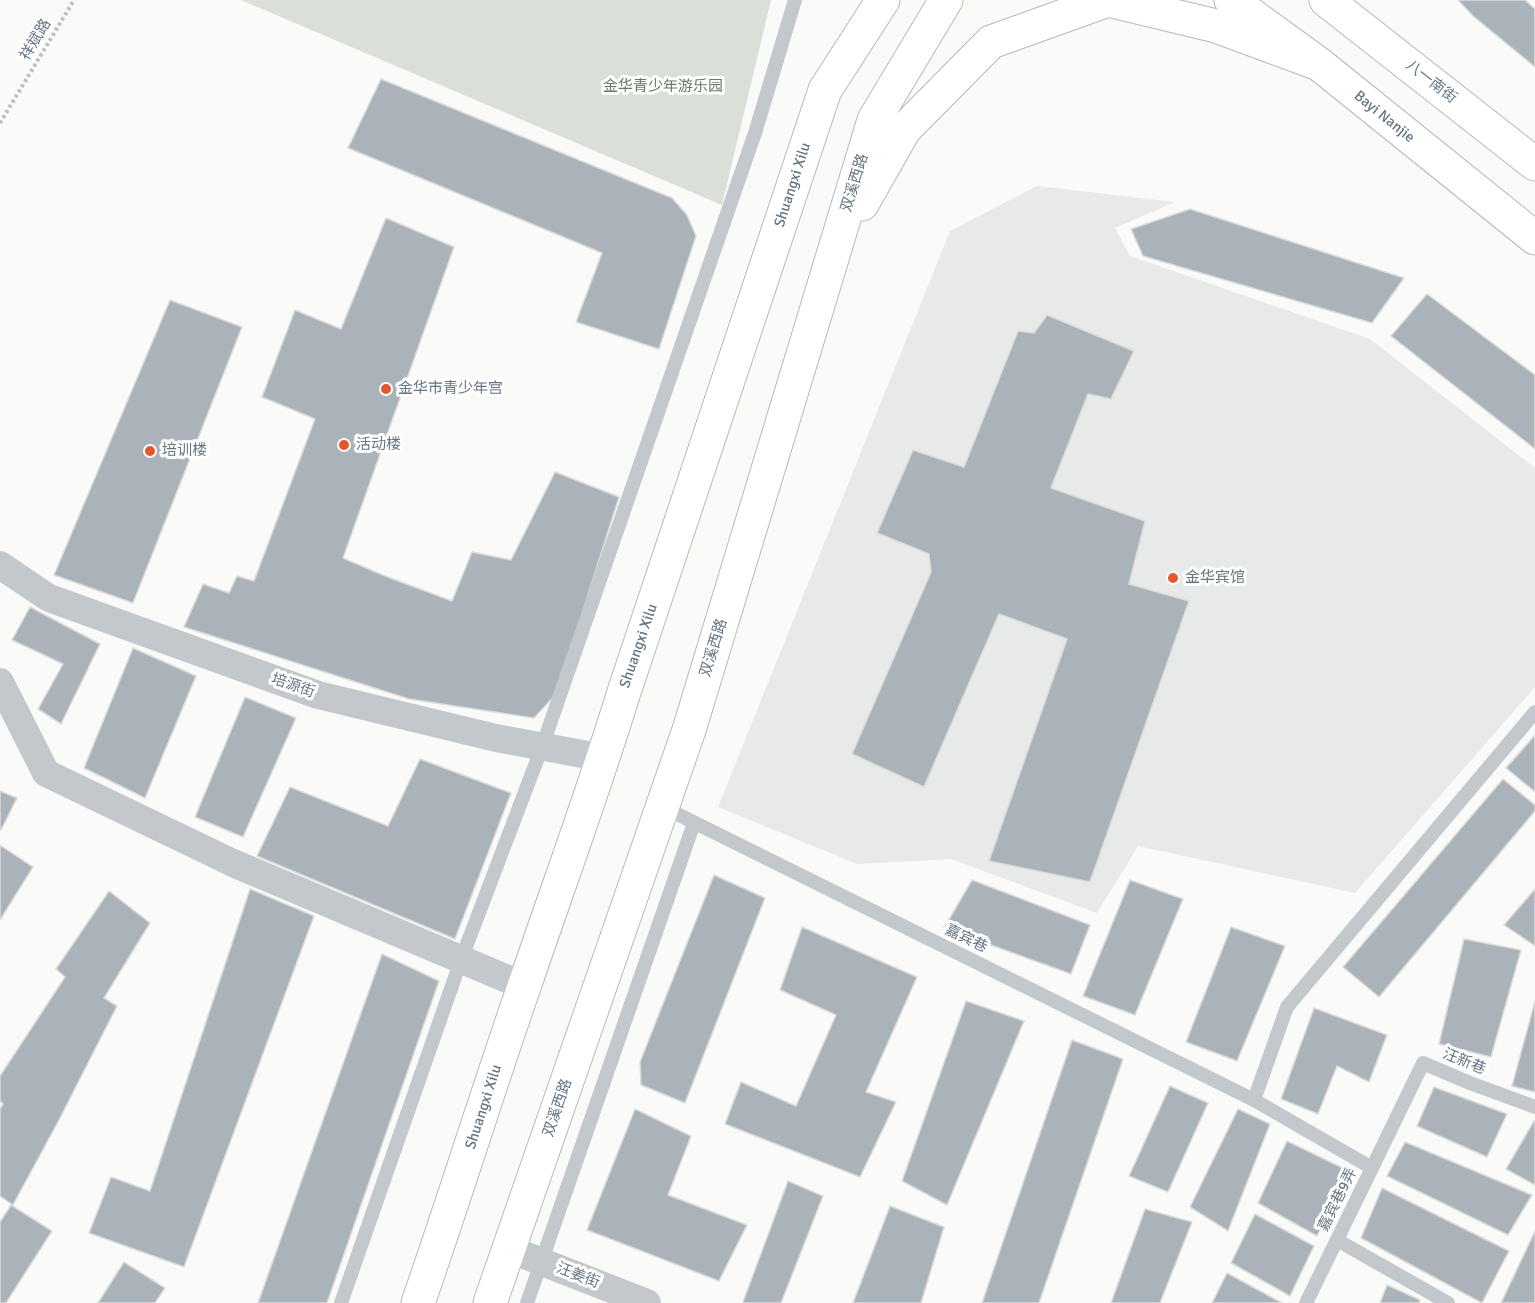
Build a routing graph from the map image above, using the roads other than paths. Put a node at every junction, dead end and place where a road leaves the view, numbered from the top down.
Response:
1 (795, 0) edge
2 (858, 0) edge
3 (883, 0) edge
4 (946, 0) edge
5 (1231, 0) edge
6 (1326, 0) edge
7 (1319, 64) junction
8 (831, 81) junction
9 (1535, 164) edge
10 (1535, 238) edge
11 (833, 255) junction
12 (0, 565) edge
13 (0, 682) edge
14 (1535, 712) edge
15 (542, 747) junction
16 (604, 758) junction
17 (663, 807) junction
18 (694, 823) junction
19 (461, 960) junction
20 (524, 986) junction
21 (1254, 1100) junction
22 (1535, 1107) edge
23 (1372, 1168) junction
24 (1337, 1240) junction
25 (509, 1249) junction
26 (542, 1262) junction
27 (341, 1303) edge
28 (418, 1303) edge
29 (490, 1303) edge
30 (527, 1303) edge
31 (647, 1303) edge
32 (1306, 1303) edge
33 (1448, 1303) edge

1 - 15 lane
2 - 8 main road
3 - 8 main road, Shuangxi Xilu
4 - 11 main road, 双溪西路
5 - 7 main road, Bayi Nanjie
6 - 9 main road, 八一南街
7 - 10 main road, Bayi Nanjie
7 - 11 main road
8 - 16 main road, Shuangxi Xilu
11 - 17 main road, 双溪西路
12 - 15 street, 培源街
13 - 19 street
14 - 21 lane
15 - 16 street, 培源街
15 - 19 lane
16 - 20 main road, Shuangxi Xilu
17 - 18 lane, 嘉宾巷
17 - 25 main road, 双溪西路
18 - 21 lane, 嘉宾巷
18 - 26 lane
19 - 20 street
19 - 27 lane
20 - 28 main road, Shuangxi Xilu
21 - 23 lane, 嘉宾巷9弄
22 - 23 lane, 汪新巷
23 - 24 lane, 嘉宾巷9弄
24 - 32 lane, 嘉宾巷9弄
24 - 33 lane
25 - 26 street, 汪姜街
25 - 29 main road, 双溪西路
26 - 30 lane
26 - 31 street, 汪姜街

